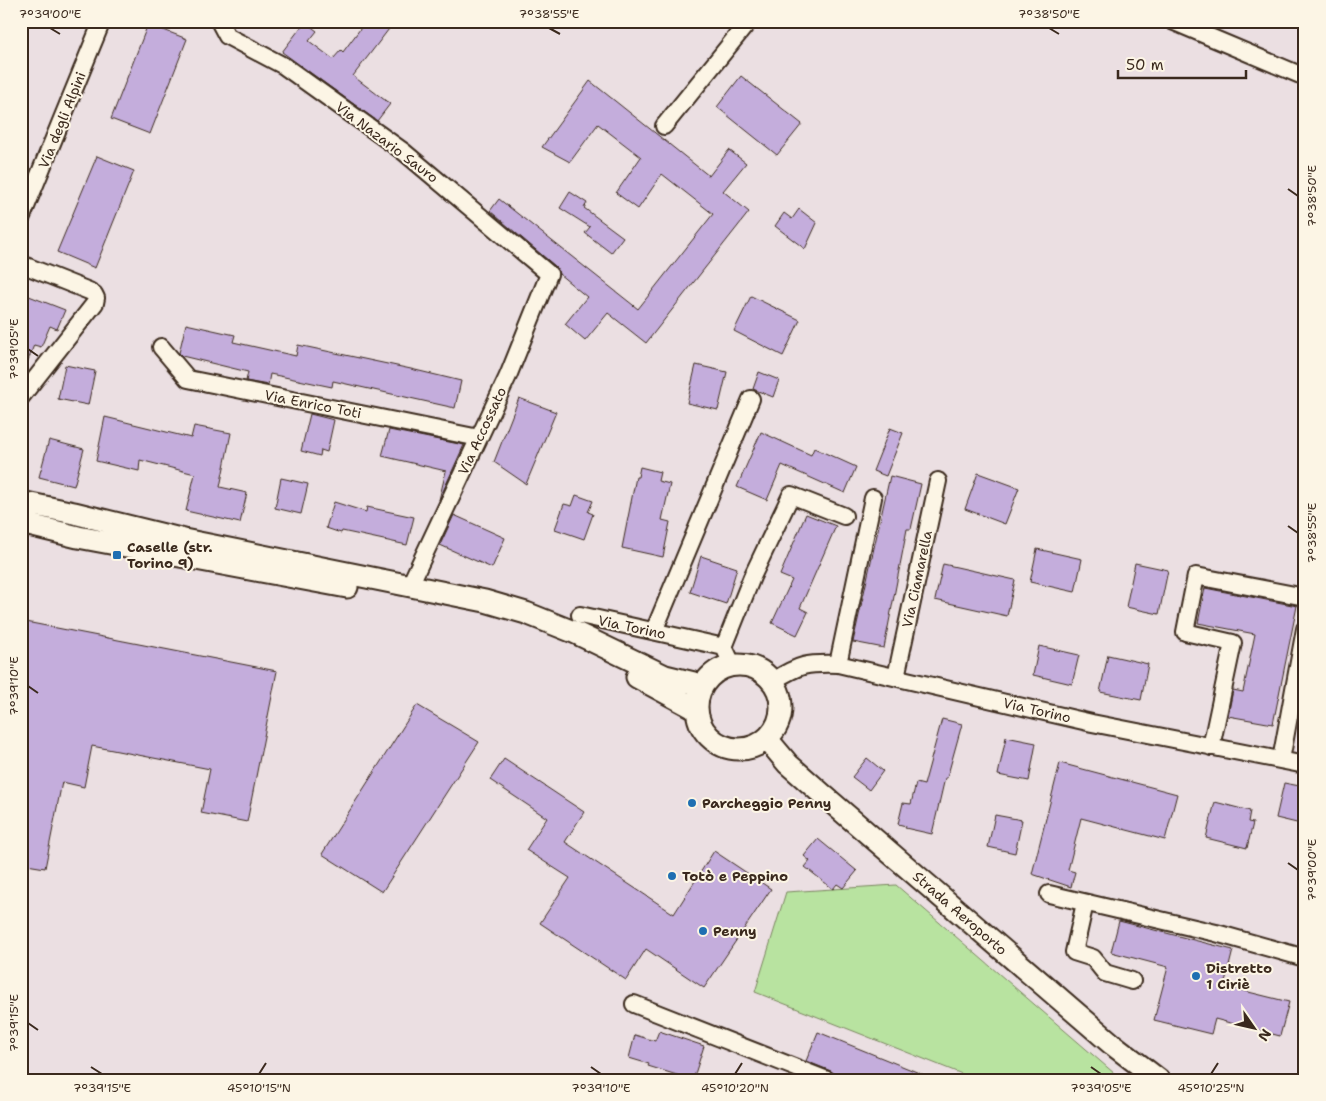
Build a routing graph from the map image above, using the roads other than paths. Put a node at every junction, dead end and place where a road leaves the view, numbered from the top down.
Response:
1 (102, 21) edge
2 (219, 21) edge
3 (749, 21) edge
4 (1172, 21) edge
5 (1305, 77) edge
6 (664, 126) dead end
7 (21, 219) edge
8 (21, 264) edge
9 (549, 274) joint
10 (161, 346) dead end
11 (21, 397) edge
12 (751, 399) dead end
13 (479, 438) junction
14 (938, 481) dead end
15 (873, 498) dead end
16 (21, 502) edge
17 (844, 516) dead end
18 (21, 523) edge
19 (410, 585) junction
20 (1305, 598) edge
21 (580, 615) dead end
22 (1305, 629) edge
23 (654, 631) junction
24 (728, 656) junction
25 (838, 664) junction
26 (896, 677) junction
27 (773, 681) junction
28 (702, 685) junction
29 (696, 709) junction
30 (767, 739) junction
31 (1211, 746) junction
32 (1281, 760) junction
33 (1305, 764) edge
34 (1049, 894) dead end
35 (1085, 903) junction
36 (1305, 958) edge
37 (1132, 980) dead end
38 (634, 1004) dead end
39 (1160, 1079) edge
40 (827, 1080) edge

1 - 7 street, Via degli Alpini
2 - 9 street, Via Nazario Sauro
3 - 6 street
4 - 5 street
8 - 11 street
9 - 13 street, Via Accossato
10 - 13 street, Via Enrico Toti
12 - 23 street
13 - 19 street, Via Accossato
14 - 26 street, Via Ciamarella
15 - 25 street
16 - 19 main road
17 - 24 street
18 - 29 main road
19 - 28 main road
20 - 31 street
21 - 23 street, Via Torino
22 - 32 street
23 - 24 street, Via Torino
24 - 27 main road
24 - 28 main road
25 - 26 street, Via Torino
25 - 27 street, Via Torino
26 - 31 street, Via Torino
27 - 30 main road
28 - 29 main road
29 - 30 main road
30 - 39 main road, Strada Aeroporto
31 - 32 street, Via Torino
32 - 33 street, Via Torino
34 - 35 street
35 - 36 street
35 - 37 street
38 - 40 street

